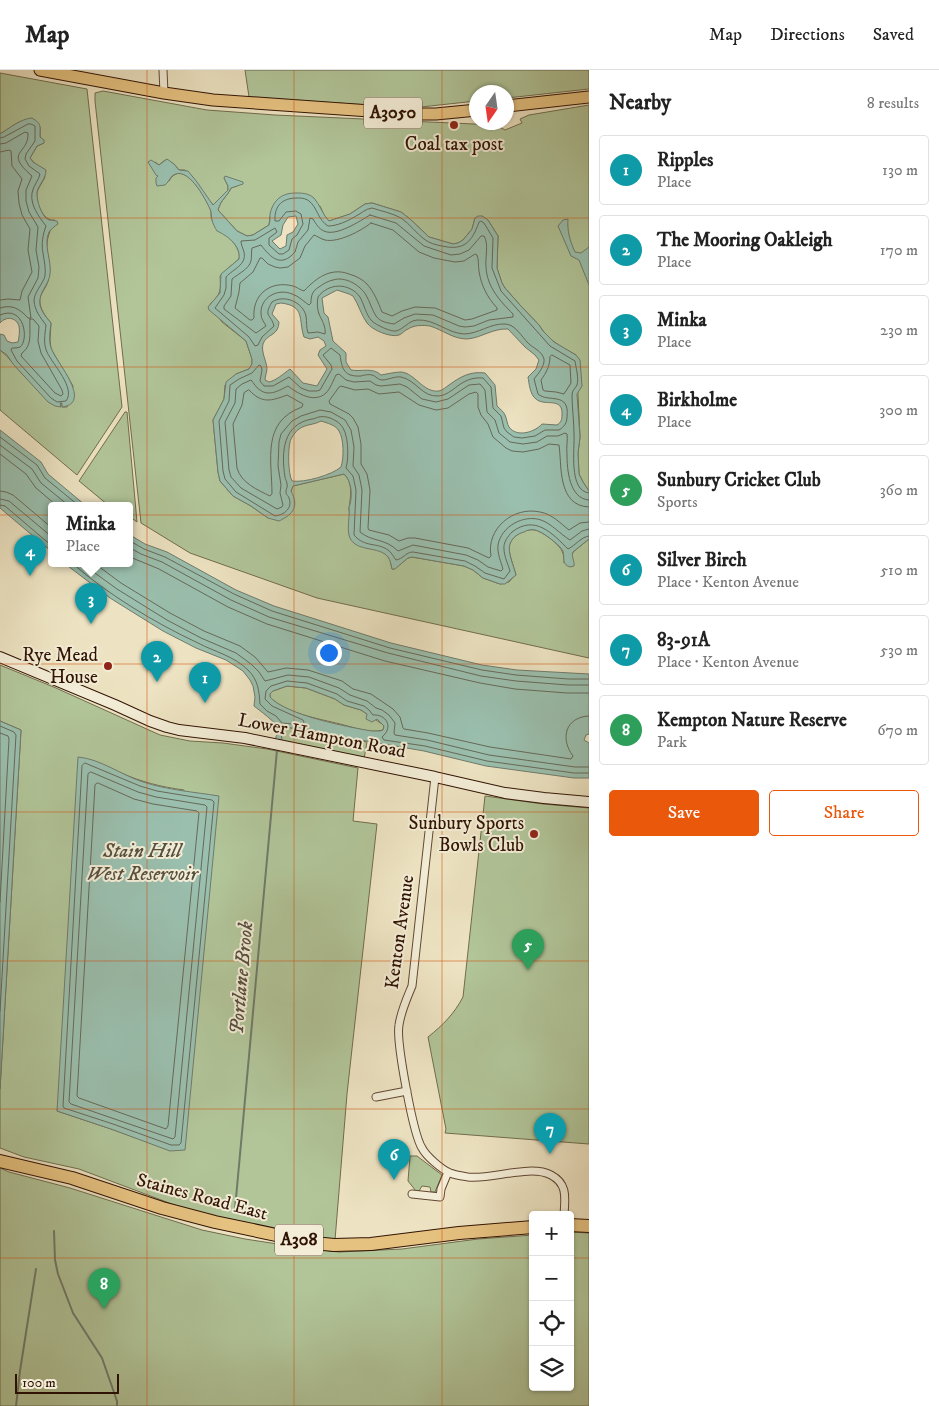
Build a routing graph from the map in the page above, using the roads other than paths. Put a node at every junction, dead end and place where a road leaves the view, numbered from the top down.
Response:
1 (40, 70) edge
2 (162, 70) edge
3 (164, 93) junction
4 (589, 96) edge
5 (514, 105) edge
6 (469, 111) edge
7 (0, 657) edge
8 (435, 777) junction
9 (589, 802) edge
10 (407, 1090) junction
11 (376, 1097) dead end
12 (0, 1161) edge
13 (448, 1172) junction
14 (412, 1194) dead end
15 (564, 1211) edge
16 (574, 1225) edge
17 (589, 1226) edge
18 (529, 1227) edge

1 - 3 main road, A3050
2 - 3 street
3 - 6 main road, A3050
4 - 5 main road
7 - 8 street, Lower Hampton Road
8 - 9 street, Lower Hampton Road
8 - 10 street, Kenton Avenue
10 - 11 street
10 - 13 street, Kenton Avenue
12 - 18 highway, Staines Road East / A308
13 - 14 street
13 - 15 street, Kenton Avenue
16 - 17 highway

